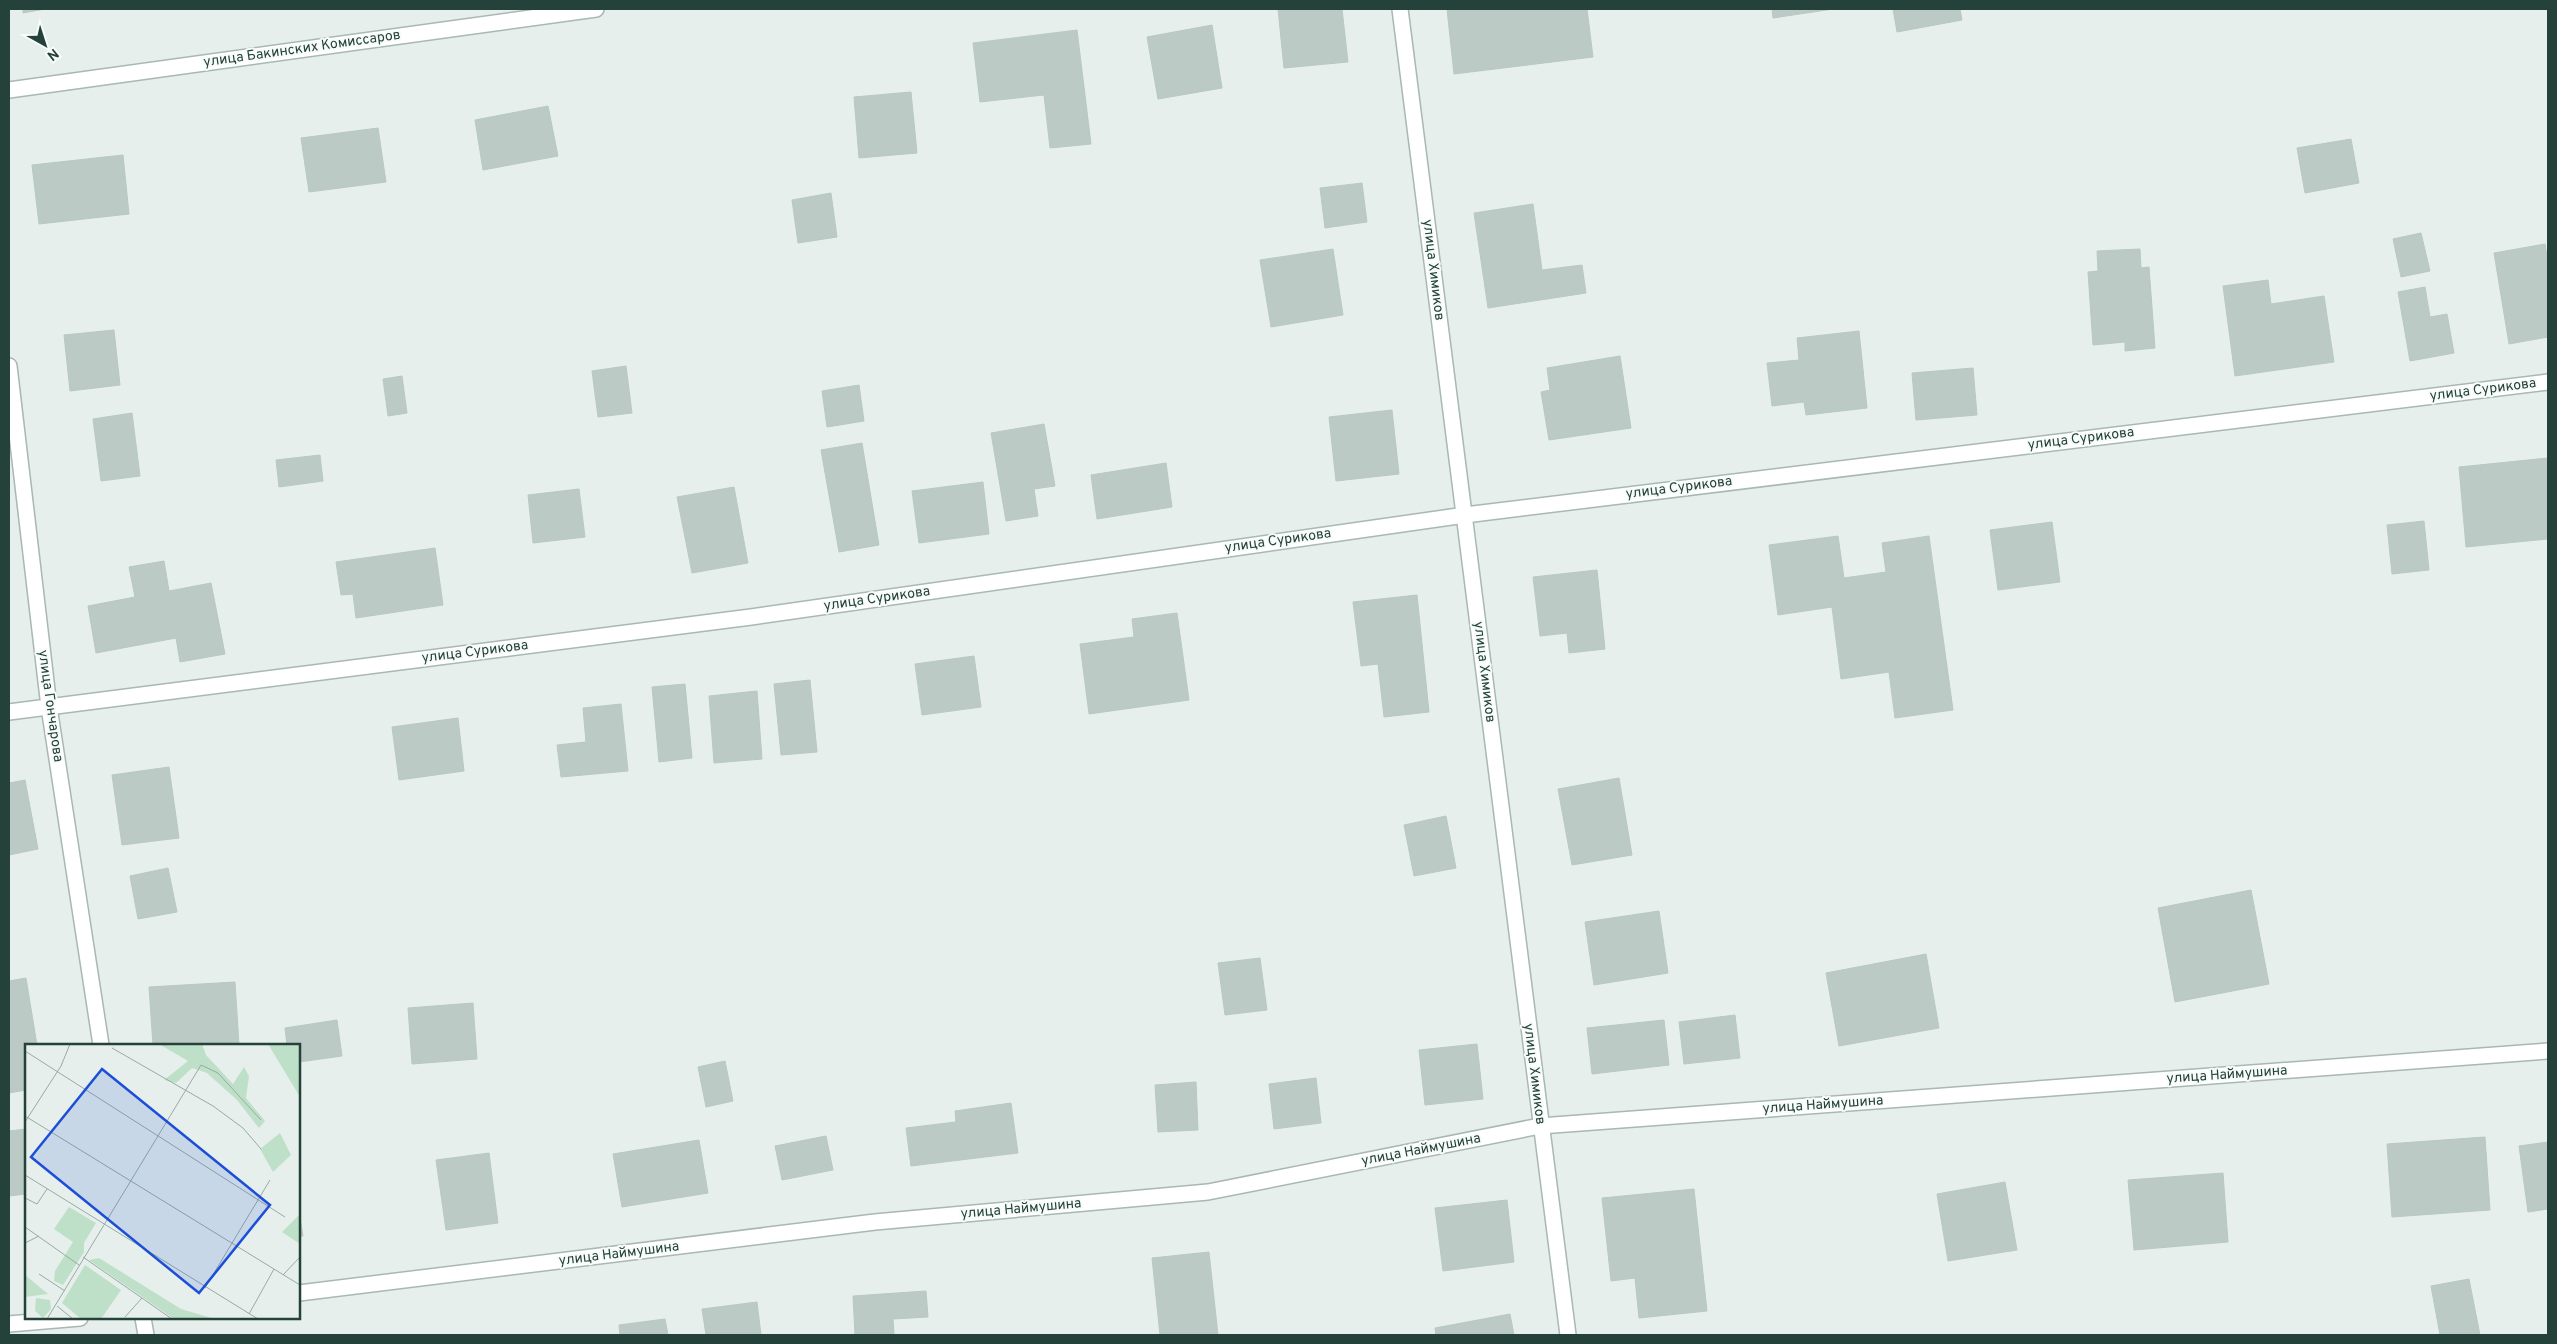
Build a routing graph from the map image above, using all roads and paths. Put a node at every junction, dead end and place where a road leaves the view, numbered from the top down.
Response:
1 (596, 9) edge
2 (1400, 9) edge
3 (9, 90) edge
4 (9, 366) edge
5 (2548, 382) edge
6 (1465, 514) junction
7 (49, 707) junction
8 (9, 712) edge
9 (101, 1044) edge
10 (2548, 1051) edge
11 (1540, 1126) junction
12 (300, 1293) edge
13 (68, 1319) edge
14 (143, 1319) edge
15 (9, 1324) edge
16 (146, 1335) edge
17 (1568, 1335) edge

1 - 3 street, улица Бакинских Комиссаров
2 - 6 street, улица Химиков
4 - 7 street, улица Гончарова
5 - 6 street, улица Сурикова
6 - 7 street, улица Сурикова
6 - 11 street, улица Химиков
7 - 8 street, улица Сурикова
7 - 9 street, улица Гончарова
10 - 11 street, улица Наймушина
11 - 12 street, улица Наймушина
11 - 17 street, улица Химиков
13 - 15 street
14 - 16 street

